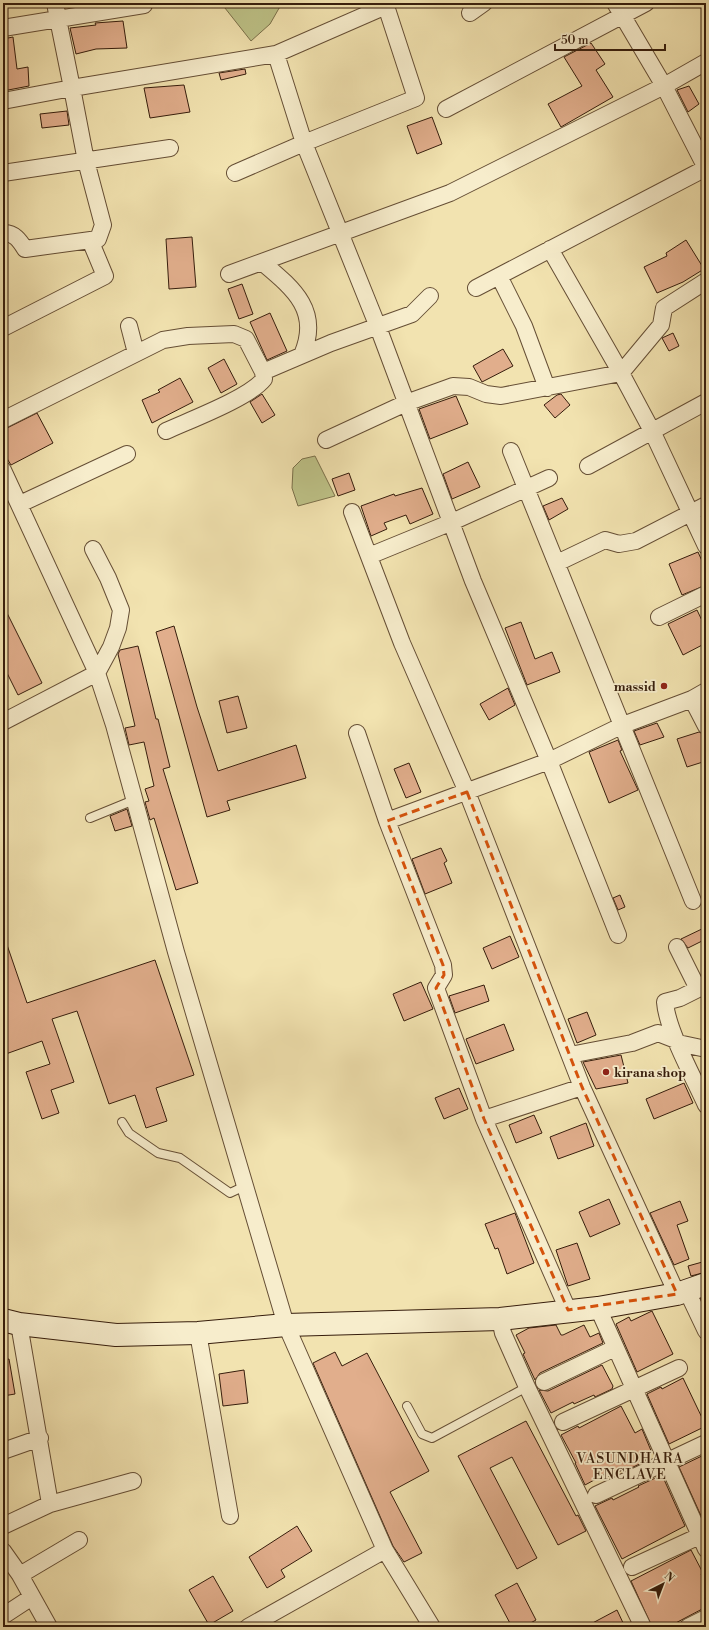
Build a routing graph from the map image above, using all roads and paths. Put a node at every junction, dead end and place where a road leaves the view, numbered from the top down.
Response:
1 (55, 3) edge
2 (484, 3) edge
3 (646, 3) edge
4 (144, 5) dead end
5 (386, 5) edge
6 (619, 10) edge
7 (470, 13) dead end
8 (58, 19) junction
9 (3, 28) edge
10 (276, 54) junction
11 (706, 62) edge
12 (664, 86) junction
13 (72, 88) junction
14 (3, 101) edge
15 (446, 109) dead end
16 (304, 143) junction
17 (701, 144) edge
18 (170, 148) dead end
19 (86, 161) junction
20 (706, 168) edge
21 (3, 173) edge
22 (235, 173) dead end
23 (3, 233) edge
24 (341, 234) junction
25 (90, 240) junction
26 (550, 249) junction
27 (263, 263) junction
28 (229, 274) dead end
29 (499, 276) junction
30 (706, 281) edge
31 (476, 288) dead end
32 (430, 296) dead end
33 (129, 326) dead end
34 (378, 327) junction
35 (3, 328) edge
36 (136, 353) junction
37 (302, 355) junction
38 (263, 372) junction
39 (621, 373) junction
40 (547, 388) junction
41 (706, 402) edge
42 (406, 403) junction
43 (3, 420) edge
44 (166, 431) dead end
45 (652, 432) junction
46 (326, 440) dead end
47 (511, 451) dead end
48 (127, 454) dead end
49 (588, 466) dead end
50 (3, 470) edge
51 (549, 478) dead end
52 (527, 487) junction
53 (20, 504) junction
54 (706, 504) edge
55 (352, 512) dead end
56 (690, 512) junction
57 (452, 522) junction
58 (706, 546) edge
59 (93, 549) dead end
60 (369, 556) junction
61 (557, 563) junction
62 (706, 594) edge
63 (659, 617) dead end
64 (97, 673) junction
65 (706, 691) edge
66 (692, 699) junction
67 (3, 722) edge
68 (623, 725) junction
69 (706, 726) edge
70 (357, 733) dead end
71 (549, 761) junction
72 (467, 792) junction
73 (134, 800) junction
74 (90, 818) dead end
75 (388, 821) junction
76 (694, 901) dead end
77 (618, 935) dead end
78 (677, 947) dead end
79 (702, 987) edge
80 (677, 1041) junction
81 (706, 1049) edge
82 (570, 1055) junction
83 (582, 1087) junction
84 (706, 1106) edge
85 (484, 1120) junction
86 (122, 1122) dead end
87 (245, 1186) junction
88 (690, 1290) edge
89 (598, 1308) junction
90 (568, 1310) junction
91 (500, 1319) junction
92 (11, 1322) edge
93 (286, 1325) junction
94 (706, 1331) edge
95 (198, 1333) junction
96 (615, 1348) junction
97 (679, 1368) dead end
98 (544, 1382) dead end
99 (527, 1387) junction
100 (634, 1389) junction
101 (407, 1406) dead end
102 (563, 1422) dead end
103 (40, 1438) junction
104 (706, 1443) edge
105 (3, 1451) edge
106 (667, 1462) junction
107 (133, 1481) dead end
108 (596, 1495) dead end
109 (50, 1504) junction
110 (230, 1516) dead end
111 (3, 1526) edge
112 (704, 1539) edge
113 (79, 1540) dead end
114 (385, 1550) junction
115 (3, 1551) edge
116 (632, 1567) dead end
117 (20, 1575) junction
118 (32, 1597) junction
119 (3, 1616) edge
120 (706, 1618) edge
121 (426, 1625) edge
122 (50, 1627) edge
123 (248, 1627) edge
124 (642, 1627) edge
125 (688, 1627) edge

1 - 8 street
2 - 7 street
3 - 6 street
4 - 8 street
5 - 10 street
5 - 16 street
6 - 12 street
6 - 15 street
8 - 9 street
8 - 13 street
10 - 13 street
10 - 16 street
11 - 12 street
12 - 17 street
12 - 24 street
13 - 14 street
13 - 19 street
16 - 22 street
16 - 24 street
17 - 20 street
18 - 19 street
19 - 21 street
19 - 25 street
20 - 26 street
23 - 25 street
24 - 27 street
24 - 34 street
25 - 35 street
26 - 29 street
26 - 39 street
27 - 28 street
27 - 37 street
29 - 31 street
29 - 40 street
30 - 39 street
32 - 34 street
33 - 36 street
34 - 37 street
34 - 42 street
36 - 38 street
36 - 43 street
37 - 38 street
38 - 44 street
39 - 40 street
39 - 45 street
40 - 42 street
41 - 45 street
42 - 46 street
42 - 57 street
45 - 49 street
45 - 56 street
47 - 52 street
48 - 53 street
50 - 53 street
51 - 52 street
52 - 57 street
52 - 61 street
53 - 64 street
54 - 56 street
55 - 60 street
56 - 58 street
56 - 61 street
57 - 60 street
57 - 71 street
59 - 64 street
60 - 72 street
61 - 68 street
62 - 63 street
64 - 67 street
64 - 73 street
65 - 66 street
66 - 68 street
66 - 69 street
68 - 71 street
68 - 76 street
70 - 75 street
71 - 72 street
71 - 77 street
72 - 75 street
72 - 82 street
73 - 74 lane
73 - 87 street
75 - 85 street
78 - 79 street
79 - 80 street
80 - 81 street
80 - 82 street
80 - 84 street
82 - 83 street
83 - 85 street
83 - 88 street
85 - 90 street
86 - 87 lane
87 - 93 street
88 - 89 street
88 - 94 street
89 - 90 street
89 - 96 street
90 - 91 street
91 - 93 street
91 - 99 street
92 - 95 street
92 - 103 street
93 - 95 street
93 - 114 street
95 - 110 street
96 - 98 street
96 - 100 street
97 - 100 street
99 - 101 lane
99 - 124 street
100 - 102 street
100 - 106 street
103 - 105 street
103 - 109 street
104 - 106 street
106 - 108 street
106 - 112 street
107 - 109 street
109 - 111 street
112 - 116 street
113 - 117 street
114 - 121 street
114 - 123 street
115 - 117 street
117 - 118 street
118 - 119 street
118 - 122 street
120 - 125 street

